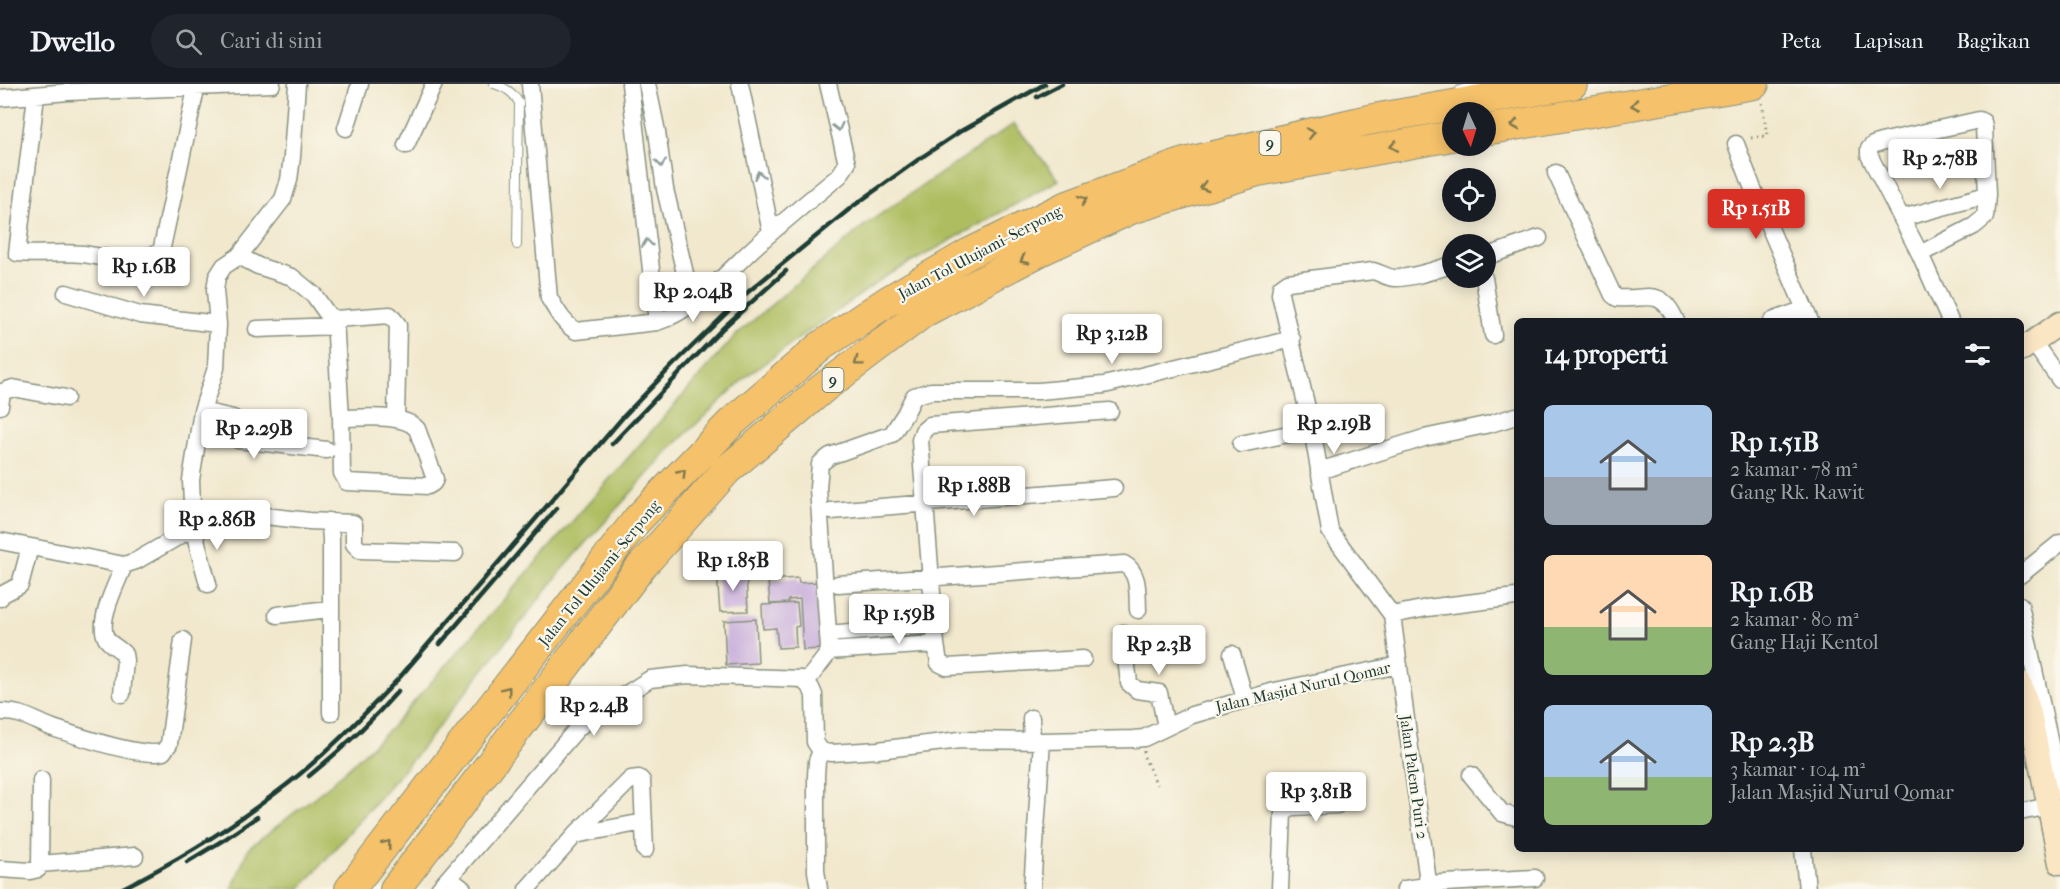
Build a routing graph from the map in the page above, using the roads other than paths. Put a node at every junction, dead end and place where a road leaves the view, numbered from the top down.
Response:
1 (264, 84) edge
2 (297, 84) edge
3 (360, 84) edge
4 (434, 84) edge
5 (494, 84) edge
6 (530, 84) edge
7 (630, 84) edge
8 (647, 84) edge
9 (740, 84) edge
10 (828, 84) edge
11 (1478, 84) edge
12 (1572, 84) edge
13 (63, 88) edge
14 (196, 89) junction
15 (1757, 89) edge
16 (1456, 91) dead end
17 (36, 96) junction
18 (0, 98) edge
19 (1434, 98) dead end
20 (650, 105) junction
21 (633, 108) junction
22 (1368, 120) junction
23 (346, 128) dead end
24 (1496, 128) edge
25 (1442, 138) edge
26 (1736, 144) dead end
27 (406, 145) dead end
28 (1556, 173) dead end
29 (664, 189) junction
30 (641, 193) junction
31 (1987, 195) junction
32 (1902, 218) junction
33 (771, 232) junction
34 (1539, 238) dead end
35 (517, 245) dead end
36 (1496, 253) edge
37 (1920, 254) junction
38 (239, 256) junction
39 (1442, 268) edge
40 (1486, 288) edge
41 (66, 294) dead end
42 (692, 303) junction
43 (1807, 315) edge
44 (1675, 318) edge
45 (1790, 318) edge
46 (1949, 318) edge
47 (335, 322) junction
48 (657, 322) junction
49 (2060, 323) edge
50 (218, 324) junction
51 (257, 329) dead end
52 (1493, 335) dead end
53 (1292, 339) junction
54 (2029, 350) edge
55 (2060, 380) edge
56 (66, 398) dead end
57 (0, 406) edge
58 (202, 411) junction
59 (1110, 411) dead end
60 (1514, 417) edge
61 (341, 418) junction
62 (396, 419) junction
63 (1312, 429) junction
64 (1241, 444) dead end
65 (327, 450) dead end
66 (1319, 471) junction
67 (1114, 488) dead end
68 (925, 503) junction
69 (831, 511) dead end
70 (329, 521) junction
71 (193, 528) junction
72 (0, 541) edge
73 (2060, 543) edge
74 (30, 547) junction
75 (455, 554) dead end
76 (124, 565) junction
77 (2024, 572) edge
78 (931, 578) junction
79 (208, 584) dead end
80 (838, 584) dead end
81 (1514, 597) edge
82 (0, 598) edge
83 (329, 609) junction
84 (1138, 610) dead end
85 (277, 615) dead end
86 (1392, 615) junction
87 (934, 625) junction
88 (2024, 628) edge
89 (1123, 633) dead end
90 (828, 634) junction
91 (183, 640) dead end
92 (936, 644) junction
93 (828, 651) junction
94 (1232, 654) dead end
95 (1083, 659) dead end
96 (1399, 664) junction
97 (806, 682) junction
98 (122, 694) dead end
99 (2024, 694) edge
100 (1245, 699) junction
101 (0, 711) edge
102 (331, 713) dead end
103 (1030, 718) dead end
104 (1166, 727) junction
105 (1037, 741) junction
106 (821, 751) junction
107 (1471, 775) dead end
108 (41, 780) dead end
109 (2054, 798) edge
110 (1337, 804) dead end
111 (2024, 810) edge
112 (1514, 816) edge
113 (644, 822) junction
114 (575, 835) junction
115 (645, 850) dead end
116 (1803, 852) edge
117 (135, 856) dead end
118 (2060, 863) edge
119 (40, 864) junction
120 (0, 869) edge
121 (1535, 879) dead end
122 (444, 883) edge
123 (1420, 887) edge
124 (350, 889) edge
125 (395, 889) edge
126 (463, 889) edge
127 (527, 889) edge
128 (819, 889) edge
129 (1032, 889) edge
130 (1280, 889) edge
131 (1807, 889) edge

1 - 14 street
2 - 38 street
3 - 23 street
4 - 27 street
5 - 35 lane
6 - 48 street
7 - 21 street
8 - 20 street
33 -> 9 street
10 -> 33 street
11 - 16 lane
12 - 22 highway, Jalan Tol Ulujami–Serpong / 9
13 - 14 street
13 - 17 street
14 - 17 street
15 -> 24 highway
17 - 18 street
19 - 22 lane
20 - 21 street
20 -> 29 street
21 - 30 street
124 -> 22 highway, Jalan Tol Ulujami–Serpong / 9
25 -> 125 highway, Jalan Tol Ulujami–Serpong / 9
26 - 43 street
28 - 44 street
29 - 30 street
29 - 42 street
48 -> 30 street
31 - 32 street
31 - 32 street
31 - 37 street
32 - 37 street
33 - 42 street
34 - 36 street
37 - 46 street
38 - 47 street
38 - 50 street
39 - 53 street
40 - 52 street
41 - 50 street
42 - 48 street
43 - 45 street
47 - 51 street
47 - 61 street
47 - 62 street
49 - 54 street
50 - 58 street
53 - 63 street
53 - 90 street
54 - 55 street
56 - 57 street
58 - 65 street
58 - 71 street
59 - 68 street
60 - 66 street
61 - 62 street
61 - 62 street
63 - 64 street
63 - 66 street
66 - 86 street
67 - 68 street
68 - 69 street
68 - 78 street
70 - 71 street
70 - 75 street
70 - 83 street
71 - 76 street
71 - 79 street
72 - 74 street
73 - 77 street
74 - 76 street
74 - 82 street
76 - 98 street
78 - 80 street
78 - 84 street
78 - 87 street
81 - 86 street
83 - 85 street
83 - 102 street
86 - 96 street, Jalan Masjid Nurul Qomar
87 - 90 street
87 - 92 street
88 - 109 street
89 - 104 street
90 - 93 street
91 - 101 street
92 - 93 street
92 - 95 street
93 - 97 street
94 - 100 street
96 - 100 street, Jalan Masjid Nurul Qomar
96 - 123 street, Jalan Palem Puri 2
97 - 106 street
97 - 122 street
99 - 109 street
100 - 104 street, Jalan Masjid Nurul Qomar
103 - 105 street
104 - 105 street, Jalan Masjid Nurul Qomar
105 - 106 street, Jalan Masjid Nurul Qomar
105 - 129 street
106 - 128 street
107 - 112 street
108 - 119 street
109 - 111 street
109 - 118 street
110 - 130 street
113 - 114 street
113 - 114 street
113 - 115 street
114 - 127 street
116 - 131 street
117 - 119 street
119 - 120 street
121 - 123 street
122 - 126 street

